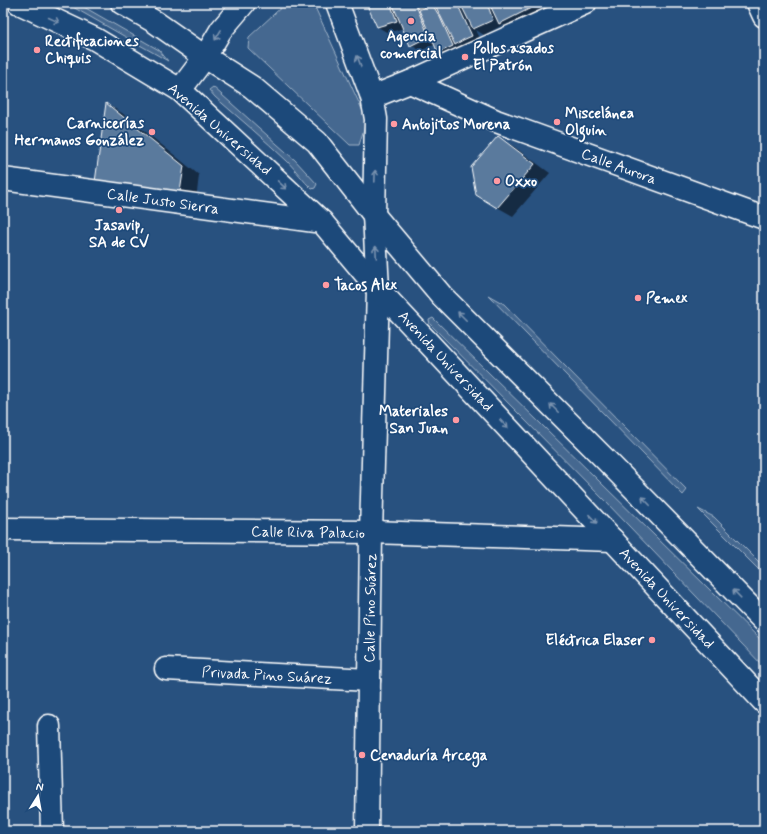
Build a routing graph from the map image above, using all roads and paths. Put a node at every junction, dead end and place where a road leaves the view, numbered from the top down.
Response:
1 (19, 3) edge
2 (122, 3) edge
3 (337, 3) edge
4 (585, 3) edge
5 (758, 3) edge
6 (242, 4) edge
7 (764, 16) edge
8 (205, 57) junction
9 (410, 82) junction
10 (180, 90) junction
11 (372, 97) junction
12 (3, 179) edge
13 (374, 215) junction
14 (764, 218) edge
15 (322, 222) junction
16 (378, 288) junction
17 (3, 529) edge
18 (371, 532) junction
19 (613, 540) junction
20 (764, 622) edge
21 (166, 669) dead end
22 (369, 680) junction
23 (764, 702) edge
24 (49, 726) dead end
25 (52, 831) edge
26 (366, 831) edge

1 -> 10 street, Avenida Universidad
2 - 8 street
11 -> 3 street, Calle Pino Suárez
4 - 9 street
5 - 7 street
6 -> 8 street
8 - 10 street
8 - 13 street
9 - 11 street
9 - 14 street, Calle Aurora
10 -> 15 street, Avenida Universidad
13 -> 11 street, Calle Pino Suárez
12 - 15 street, Calle Justo Sierra
16 -> 13 street, Calle Pino Suárez
20 -> 13 street
15 - 16 street, Avenida Universidad
16 - 18 street, Calle Pino Suárez
16 -> 19 street, Avenida Universidad
17 - 18 street, Calle Riva Palacio
18 - 19 street, Calle Riva Palacio
18 - 22 street, Calle Pino Suárez
19 - 23 street, Avenida Universidad
21 - 22 street, Privada Pino Suárez
22 - 26 street, Calle Pino Suárez
24 - 25 street

